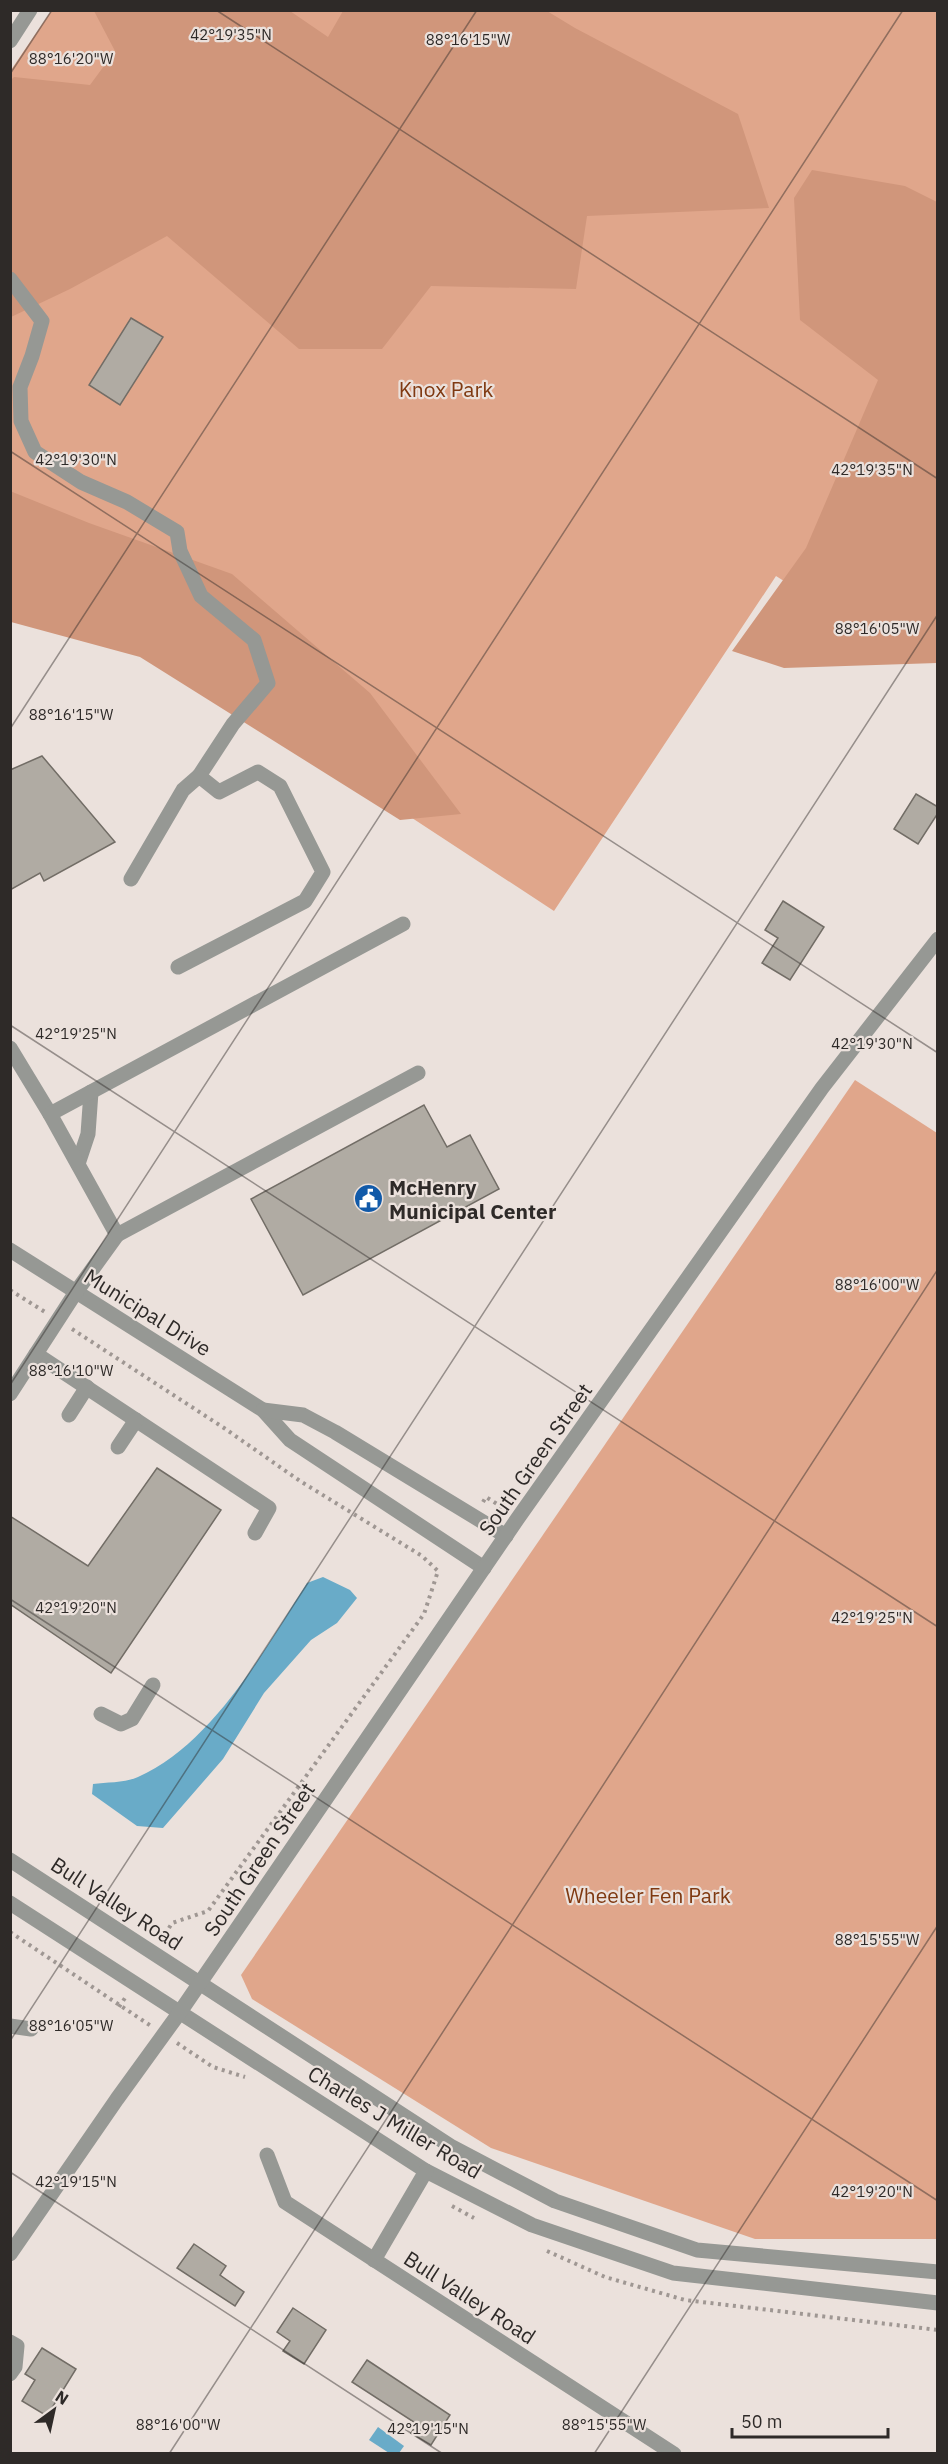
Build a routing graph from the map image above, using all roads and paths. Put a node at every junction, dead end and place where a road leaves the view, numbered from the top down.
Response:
1 (30, 10) edge
2 (10, 41) edge
3 (10, 279) edge
4 (199, 776) junction
5 (131, 879) dead end
6 (403, 924) dead end
7 (938, 939) edge
8 (178, 967) dead end
9 (10, 1048) edge
10 (418, 1073) dead end
11 (91, 1092) junction
12 (50, 1114) junction
13 (78, 1164) junction
14 (117, 1234) junction
15 (10, 1250) edge
16 (10, 1290) edge
17 (76, 1292) junction
18 (58, 1320) junction
19 (36, 1353) junction
20 (87, 1387) junction
21 (10, 1394) edge
22 (263, 1410) junction
23 (69, 1415) dead end
24 (136, 1420) junction
25 (118, 1447) dead end
26 (255, 1533) dead end
27 (506, 1536) junction
28 (484, 1568) junction
29 (153, 1685) dead end
30 (101, 1714) dead end
31 (10, 1860) edge
32 (10, 1903) edge
33 (10, 1932) edge
34 (155, 1953) junction
35 (200, 1982) junction
36 (135, 1984) junction
37 (180, 2012) junction
38 (10, 2026) edge
39 (31, 2029) dead end
40 (267, 2155) dead end
41 (426, 2171) junction
42 (10, 2254) edge
43 (374, 2260) junction
44 (938, 2272) edge
45 (938, 2303) edge
46 (10, 2342) edge
47 (10, 2374) edge
48 (674, 2454) edge

1 - 2 street
3 - 4 street
4 - 5 street
4 - 8 street
6 - 11 street
7 - 27 street, South Green Street
9 - 12 street
10 - 14 street
11 - 12 street
11 - 13 street
12 - 13 street
13 - 14 street
14 - 17 street
15 - 17 street, Municipal Drive
16 - 18 path
17 - 18 street
17 - 22 street, Municipal Drive
18 - 19 street
18 - 34 path
19 - 20 street
19 - 21 street
20 - 23 street
20 - 24 street
22 - 27 street, Municipal Drive
22 - 28 street, Municipal Drive
24 - 25 street
24 - 26 street
27 - 28 street, South Green Street
28 - 35 street, South Green Street
29 - 30 street
31 - 34 street, Bull Valley Road
32 - 36 street, Charles J Miller Road
33 - 36 path
34 - 35 street, Bull Valley Road
35 - 37 street, South Green Street
35 - 44 street, Charles J Miller Road
36 - 37 street, Charles J Miller Road
37 - 41 street, Charles J Miller Road
37 - 42 street, South Green Street
38 - 39 street
40 - 43 street, Bull Valley Road
41 - 43 street
41 - 45 street, Charles J Miller Road
43 - 48 street, Bull Valley Road
46 - 47 street

